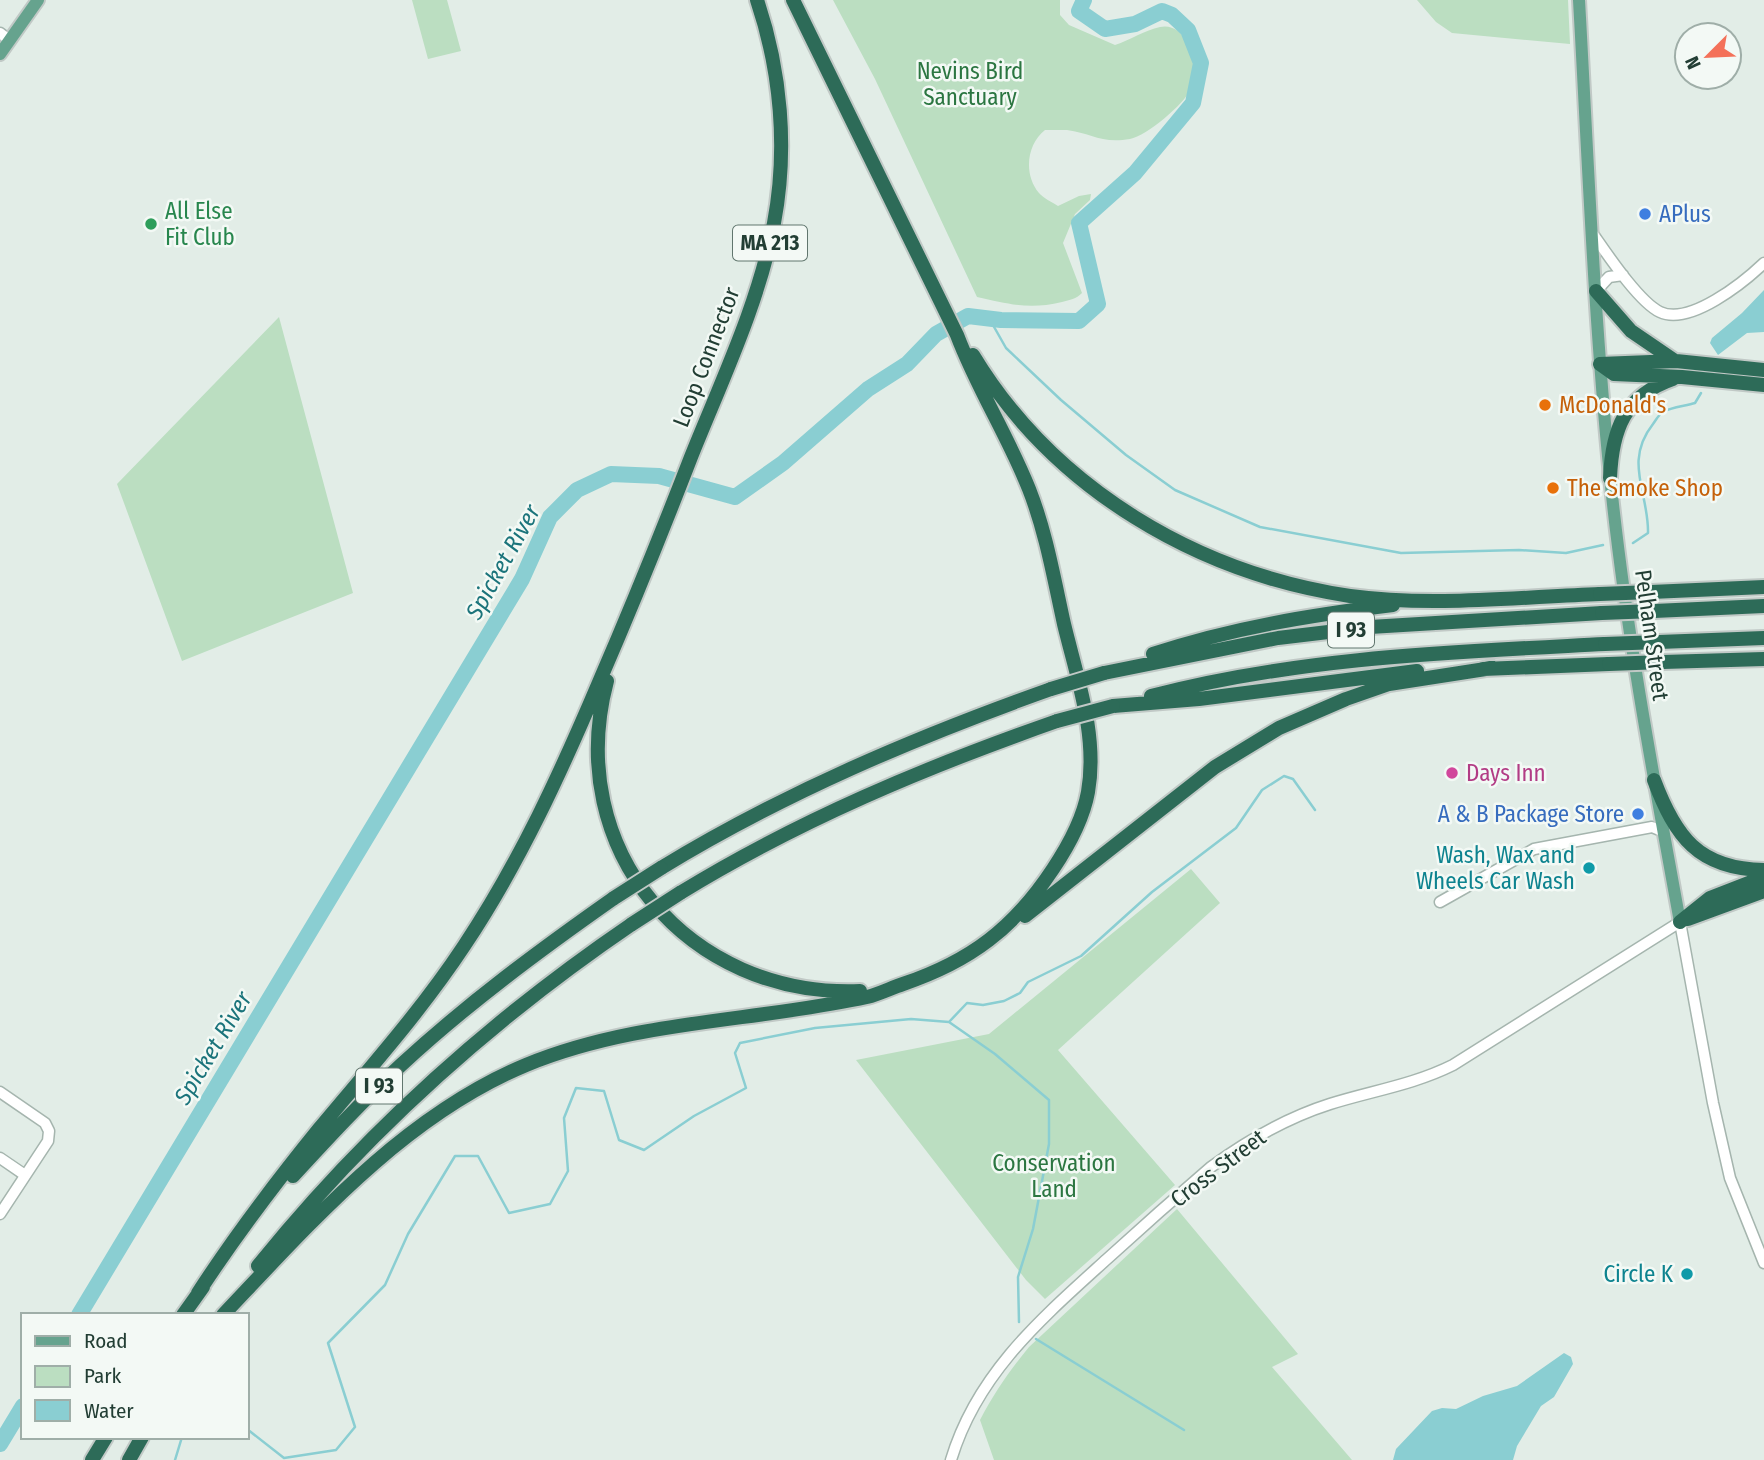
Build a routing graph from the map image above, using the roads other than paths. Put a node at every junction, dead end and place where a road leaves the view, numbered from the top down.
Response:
1 (38, 0) edge
2 (757, 0) edge
3 (793, 0) edge
4 (1579, 0) edge
5 (5, 37) edge
6 (0, 54) edge
7 (1593, 234) junction
8 (1764, 263) edge
9 (1623, 275) junction
10 (1596, 291) junction
11 (957, 335) junction
12 (1676, 361) junction
13 (1600, 364) junction
14 (1764, 370) edge
15 (1682, 377) junction
16 (1764, 385) edge
17 (1610, 478) junction
18 (1764, 585) edge
19 (1436, 600) junction
20 (1764, 606) edge
21 (619, 636) junction
22 (1764, 638) edge
23 (1764, 659) edge
24 (1492, 668) junction
25 (1104, 673) junction
26 (1113, 706) junction
27 (1654, 780) junction
28 (1664, 832) junction
29 (1764, 870) edge
30 (1764, 877) edge
31 (1764, 891) edge
32 (1440, 902) dead end
33 (1680, 922) junction
34 (992, 939) junction
35 (902, 985) junction
36 (0, 1092) edge
37 (0, 1158) edge
38 (26, 1175) junction
39 (0, 1189) edge
40 (11, 1197) junction
41 (0, 1214) edge
42 (1764, 1262) edge
43 (198, 1293) junction
44 (184, 1313) edge
45 (224, 1313) edge
46 (224, 1313) edge
47 (105, 1439) edge
48 (141, 1439) edge
49 (92, 1460) edge
50 (129, 1460) edge
51 (951, 1460) edge

1 - 5 main road
2 - 21 highway, Loop Connector / MA 213
3 - 11 highway
4 - 7 main road, Pelham Street
5 - 6 main road
7 - 9 street
7 - 10 main road, Pelham Street
8 - 9 street
9 - 10 street
10 - 12 highway
10 - 13 main road, Pelham Street
11 - 19 highway
11 - 34 highway
12 - 13 highway
12 - 14 highway
13 - 15 highway
13 - 17 main road, Pelham Street
15 - 16 highway
15 - 17 highway
17 - 27 main road, Pelham Street
18 - 19 highway, bridge
19 - 25 highway
20 - 25 highway, I 93, bridge
21 - 35 highway
21 - 43 highway
22 - 26 highway, I 93, bridge
23 - 24 highway, bridge
24 - 26 highway
24 - 34 highway
25 - 43 highway, I 93, bridge
26 - 46 highway, I 93, bridge
27 - 28 main road, Pelham Street
27 - 29 highway
28 - 32 street
28 - 33 main road, Pelham Street
30 - 33 highway
31 - 33 highway
33 - 42 street, Pelham Street
33 - 51 street, Cross Street
34 - 35 highway
35 - 45 highway
36 - 38 street
37 - 38 street
38 - 40 street
39 - 40 street
40 - 41 street
43 - 44 highway, I 93
47 - 49 highway
48 - 50 highway

